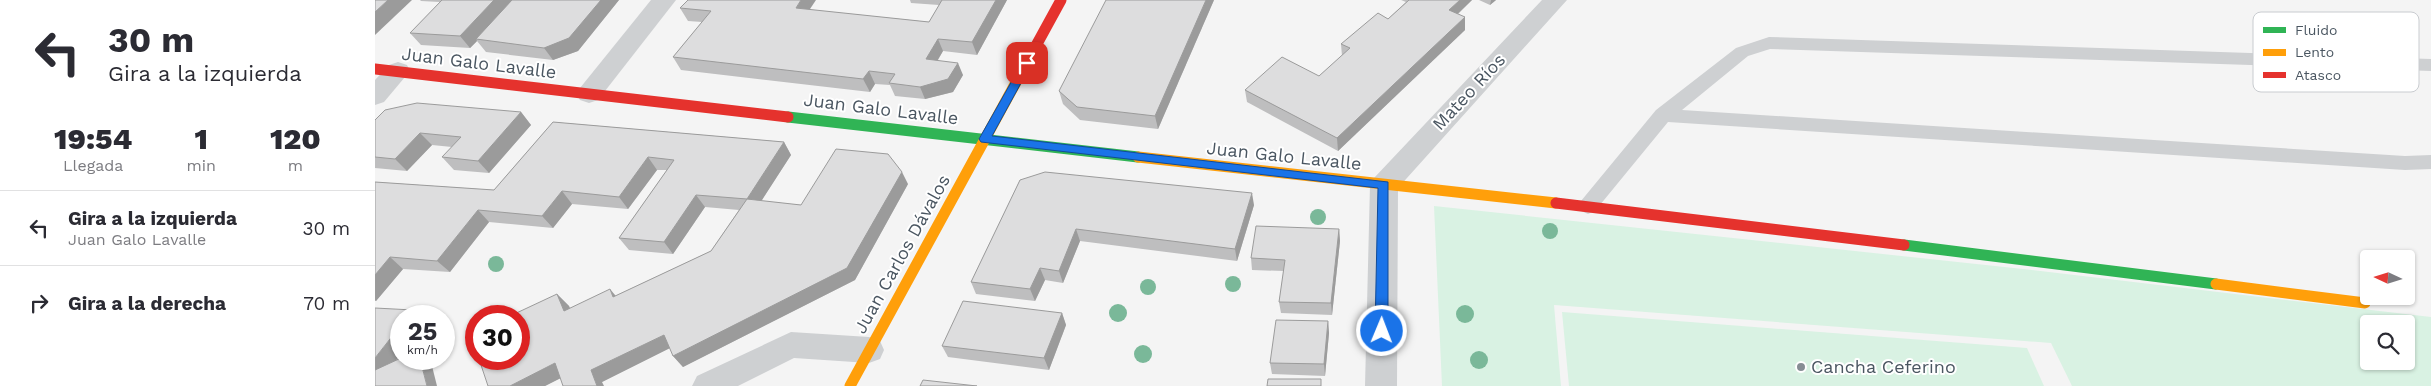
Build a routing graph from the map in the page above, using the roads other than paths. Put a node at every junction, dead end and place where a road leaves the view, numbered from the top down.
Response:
1 (664, 0) edge
2 (1061, 0) edge
3 (1555, 0) edge
4 (2253, 59) edge
5 (387, 70) edge
6 (589, 94) junction
7 (375, 96) edge
8 (1663, 115) junction
9 (985, 139) junction
10 (2431, 162) edge
11 (1384, 185) junction
12 (1588, 206) junction
13 (2360, 302) edge
14 (869, 350) junction
15 (708, 386) edge
16 (850, 386) edge
17 (1381, 386) edge

1 - 6 street
2 - 9 street, Juan Carlos Dávalos
3 - 11 street, Mateo Ríos
4 - 8 lane
5 - 6 street, Juan Galo Lavalle
5 - 7 street
6 - 9 street, Juan Galo Lavalle
8 - 10 lane
8 - 12 lane
9 - 11 street, Juan Galo Lavalle
9 - 14 street, Juan Carlos Dávalos
11 - 12 street, Juan Galo Lavalle
11 - 17 street
12 - 13 street, Juan Galo Lavalle
14 - 15 street
14 - 16 street, Juan Carlos Dávalos

